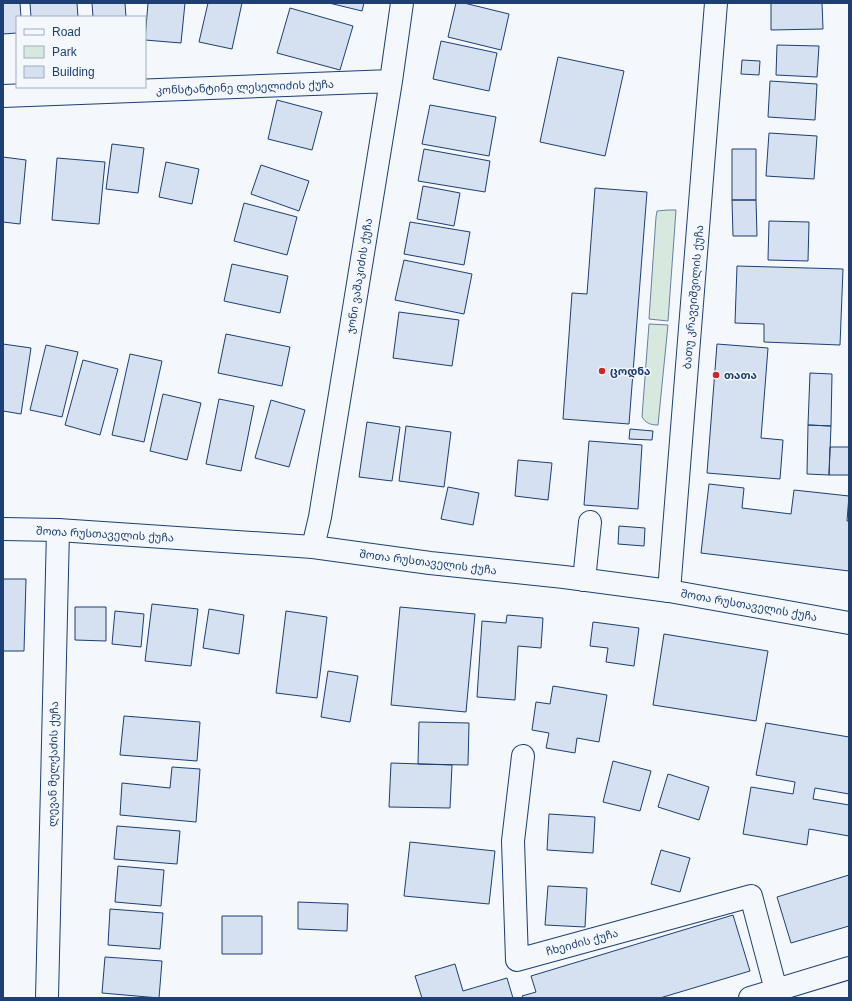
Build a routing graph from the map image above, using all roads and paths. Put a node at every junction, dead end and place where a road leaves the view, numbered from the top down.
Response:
1 (402, 3) edge
2 (716, 3) edge
3 (391, 81) junction
4 (3, 96) edge
5 (590, 522) dead end
6 (3, 529) edge
7 (58, 530) junction
8 (313, 547) junction
9 (584, 580) junction
10 (669, 591) junction
11 (849, 623) edge
12 (523, 756) dead end
13 (849, 968) edge
14 (776, 990) junction
15 (48, 998) edge
16 (750, 998) edge

1 - 3 street, ჯონი ვაშაკიძის ქუჩა
2 - 10 street, ბათუ კრავეიშვილის ქუჩა
3 - 4 street, კონსტანტინე ლესელიძის ქუჩა
3 - 8 street, ჯონი ვაშაკიძის ქუჩა
5 - 9 street
6 - 7 street, შოთა რუსთაველის ქუჩა
7 - 8 street, შოთა რუსთაველის ქუჩა
7 - 15 street, ლევან მელქაძის ქუჩა
8 - 9 street, შოთა რუსთაველის ქუჩა
9 - 10 street, შოთა რუსთაველის ქუჩა
10 - 11 street, შოთა რუსთაველის ქუჩა
12 - 14 street, ჩხეიძის ქუჩა
13 - 14 street
14 - 16 street

